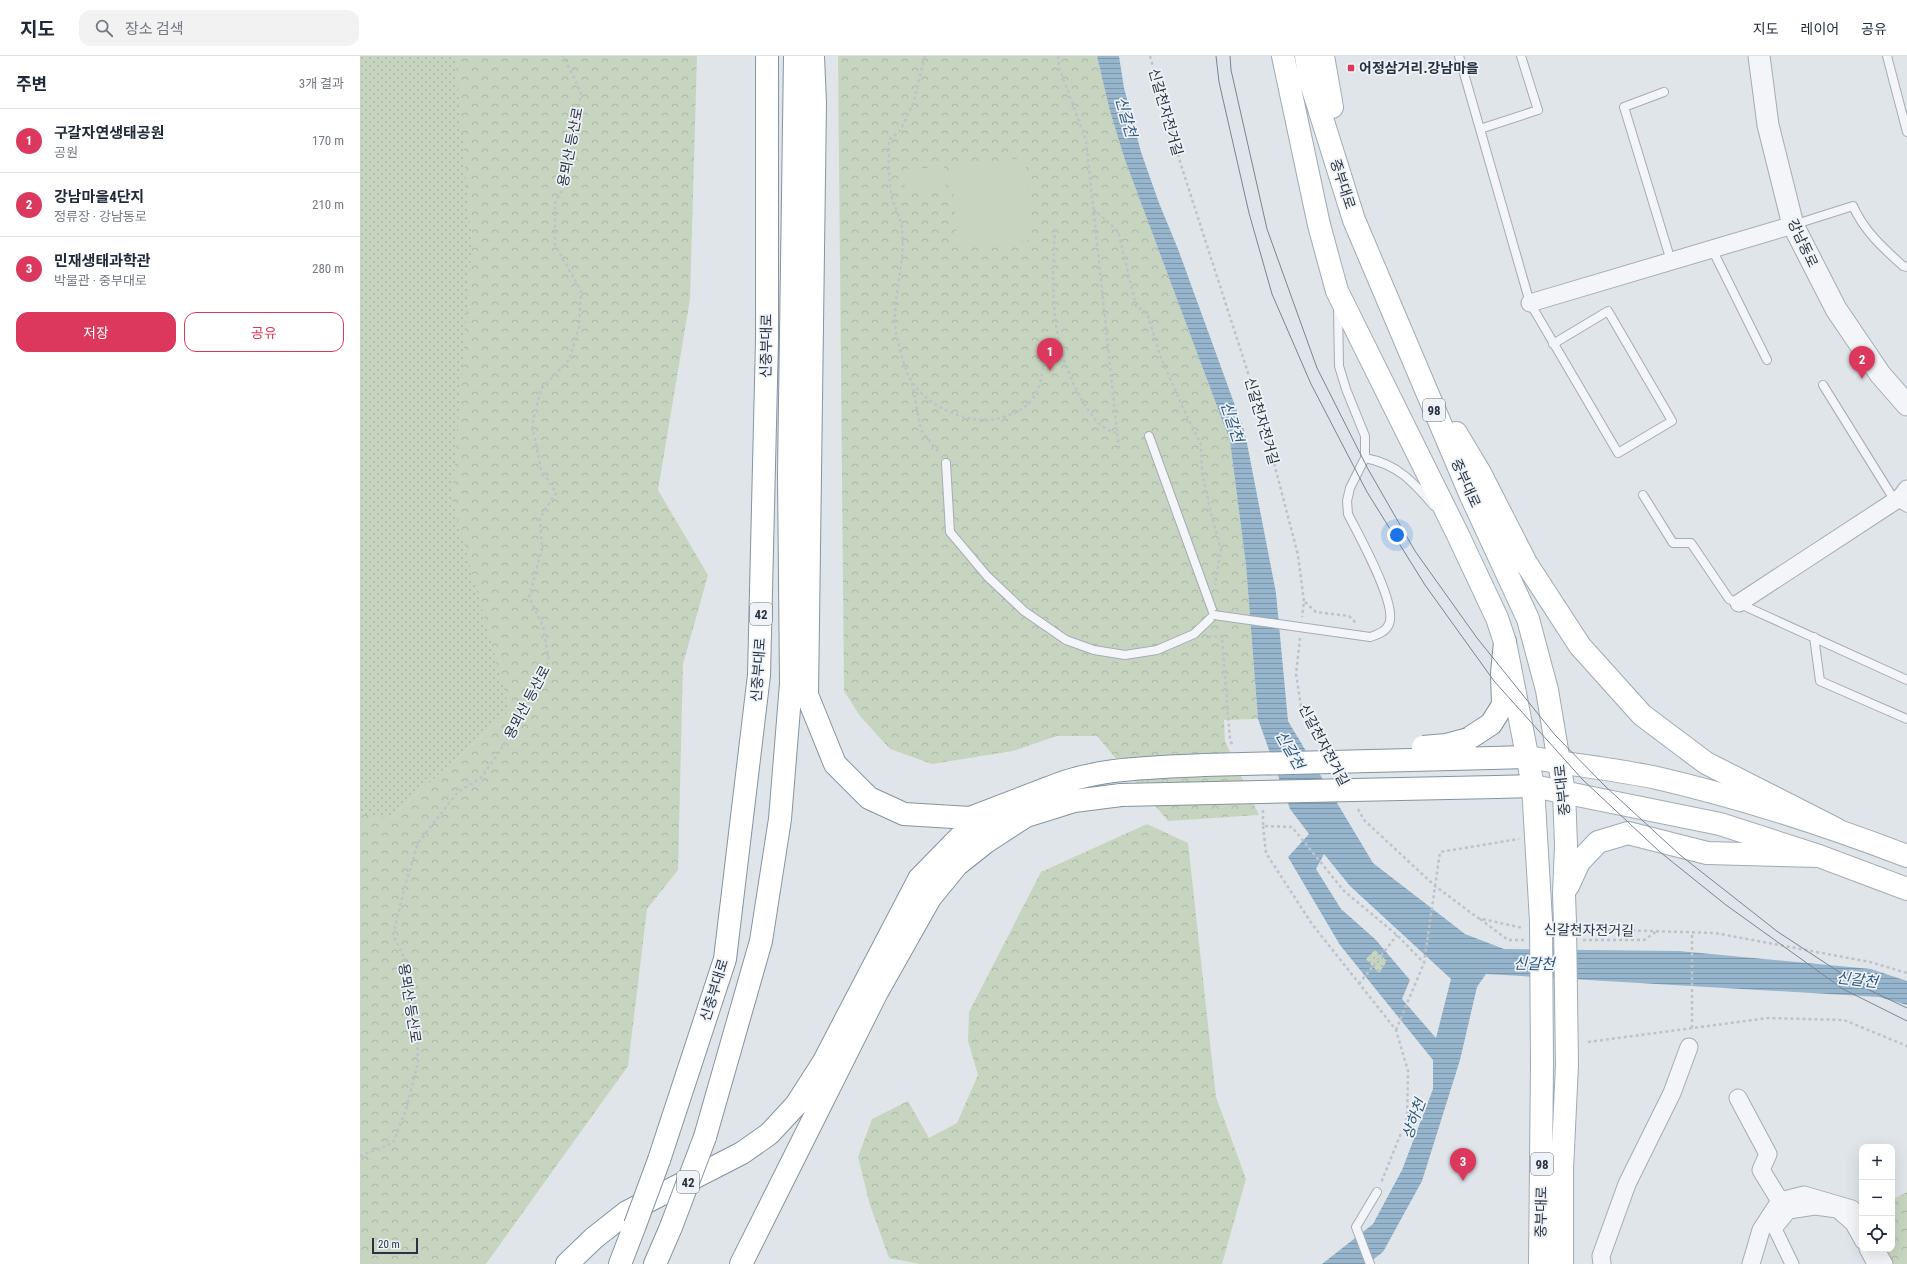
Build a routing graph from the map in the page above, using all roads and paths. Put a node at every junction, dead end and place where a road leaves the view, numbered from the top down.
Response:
1 (563, 56) edge
2 (767, 56) edge
3 (795, 56) edge
4 (813, 56) edge
5 (926, 56) edge
6 (1058, 56) edge
7 (1150, 56) edge
8 (1267, 56) edge
9 (1282, 56) edge
10 (1306, 56) edge
11 (1323, 56) edge
12 (1459, 56) edge
13 (1521, 56) edge
14 (1759, 56) edge
15 (1888, 56) edge
16 (1664, 92) dead end
17 (1480, 129) junction
18 (1907, 132) edge
19 (1093, 208) junction
20 (1354, 220) junction
21 (1792, 225) junction
22 (1055, 229) dead end
23 (1712, 249) junction
24 (1671, 262) junction
25 (1907, 267) edge
26 (1338, 291) junction
27 (1530, 303) junction
28 (1553, 344) junction
29 (1044, 352) dead end
30 (1767, 360) dead end
31 (1413, 362) junction
32 (912, 383) junction
33 (1824, 385) dead end
34 (1907, 406) edge
35 (1116, 433) junction
36 (1149, 436) dead end
37 (1119, 450) dead end
38 (1365, 458) junction
39 (946, 462) joint
40 (1907, 489) edge
41 (1643, 495) dead end
42 (1901, 505) edge
43 (1457, 533) junction
44 (1213, 590) dead end
45 (1304, 602) junction
46 (1739, 603) junction
47 (1214, 615) junction
48 (1302, 623) dead end
49 (1358, 625) dead end
50 (1301, 631) dead end
51 (1814, 637) junction
52 (1206, 638) dead end
53 (1505, 642) junction
54 (1907, 680) edge
55 (1907, 719) edge
56 (1230, 740) dead end
57 (1324, 746) dead end
58 (1528, 757) junction
59 (1560, 763) junction
60 (1204, 765) junction
61 (1533, 786) junction
62 (1048, 788) junction
63 (1564, 792) junction
64 (1357, 806) dead end
65 (1263, 826) dead end
66 (1836, 829) junction
67 (1299, 837) dead end
68 (1521, 839) dead end
69 (1819, 856) junction
70 (1907, 856) edge
71 (1435, 886) junction
72 (1907, 889) edge
73 (1564, 894) junction
74 (1533, 924) junction
75 (1572, 926) junction
76 (1692, 933) junction
77 (1397, 935) junction
78 (1424, 963) junction
79 (1907, 973) edge
80 (1359, 984) junction
81 (1692, 1028) junction
82 (1396, 1030) junction
83 (1588, 1042) dead end
84 (1907, 1046) edge
85 (1689, 1047) dead end
86 (1738, 1098) dead end
87 (360, 1156) edge
88 (1377, 1192) joint
89 (1780, 1201) junction
90 (1859, 1222) edge
91 (760, 1223) junction
92 (1859, 1237) edge
93 (1868, 1252) edge
94 (1877, 1252) edge
95 (567, 1264) edge
96 (620, 1264) edge
97 (655, 1264) edge
98 (732, 1264) edge
99 (741, 1264) edge
100 (1370, 1264) edge
101 (1540, 1264) edge
102 (1562, 1264) edge
103 (1602, 1264) edge
104 (1751, 1264) edge
105 (1792, 1264) edge
106 (1874, 1264) edge
107 (1884, 1264) edge

1 - 87 path, 용뫼산 등산로
2 - 96 main road, 신중부대로 / 42, bridge
3 - 97 main road, 신중부대로 / 42, bridge
4 - 62 main road
5 - 32 path
6 - 19 path
7 - 45 path, 신갈천자전거길
8 - 26 main road
9 - 26 main road, 중부대로 / 98
10 - 20 main road, 중부대로 / 98
11 - 20 main road
12 - 17 lane
13 - 17 lane
14 - 21 street, 강남동로
15 - 18 lane
16 - 24 lane
17 - 27 lane
19 - 35 path
19 - 44 path
20 - 31 main road, 중부대로 / 98
21 - 23 street
21 - 25 lane
21 - 34 street, 강남동로
22 - 35 path
23 - 24 street
23 - 30 lane
24 - 27 street
26 - 38 lane
26 - 43 main road, 중부대로 / 98
27 - 28 lane
28 - 28 lane
29 - 32 path
31 - 59 main road, 중부대로 / 98
31 - 66 main road
32 - 39 path
33 - 42 lane
35 - 37 path
36 - 47 lane
38 - 43 lane
38 - 47 lane, bridge
39 - 47 lane
40 - 42 street
41 - 46 lane
42 - 46 street
43 - 53 main road, 중부대로 / 98
45 - 48 path, 신갈천자전거길
45 - 49 path
46 - 51 lane
50 - 57 path, 신갈천자전거길
51 - 54 lane
51 - 55 lane
52 - 56 path
53 - 58 main road, 중부대로 / 98
53 - 60 main road, bridge
58 - 59 main road
58 - 60 main road, bridge
58 - 61 main road, 중부대로 / 98
59 - 63 main road, 중부대로 / 98
59 - 66 main road
60 - 62 main road
61 - 63 main road
61 - 74 main road, 중부대로 / 98
61 - 91 main road, bridge
62 - 95 main road
63 - 69 main road
63 - 73 main road, 중부대로 / 98
64 - 71 path, 신갈천자전거길
65 - 80 path
66 - 70 main road
67 - 77 path
68 - 71 path
69 - 72 main road
69 - 73 main road
71 - 74 path, 신갈천자전거길
71 - 78 path
73 - 75 main road, 중부대로 / 98
74 - 101 main road, 중부대로 / 98, bridge
75 - 76 path, 신갈천자전거길
75 - 102 main road, 중부대로 / 98, bridge
76 - 79 path, 신갈천자전거길
76 - 81 path
77 - 78 path
77 - 80 path
78 - 82 path
80 - 82 path
81 - 83 path
81 - 84 path
82 - 88 path
85 - 103 street
86 - 89 street
88 - 100 lane
89 - 90 street
89 - 104 street
91 - 98 main road
91 - 99 main road
92 - 105 street
93 - 106 street
94 - 107 street

